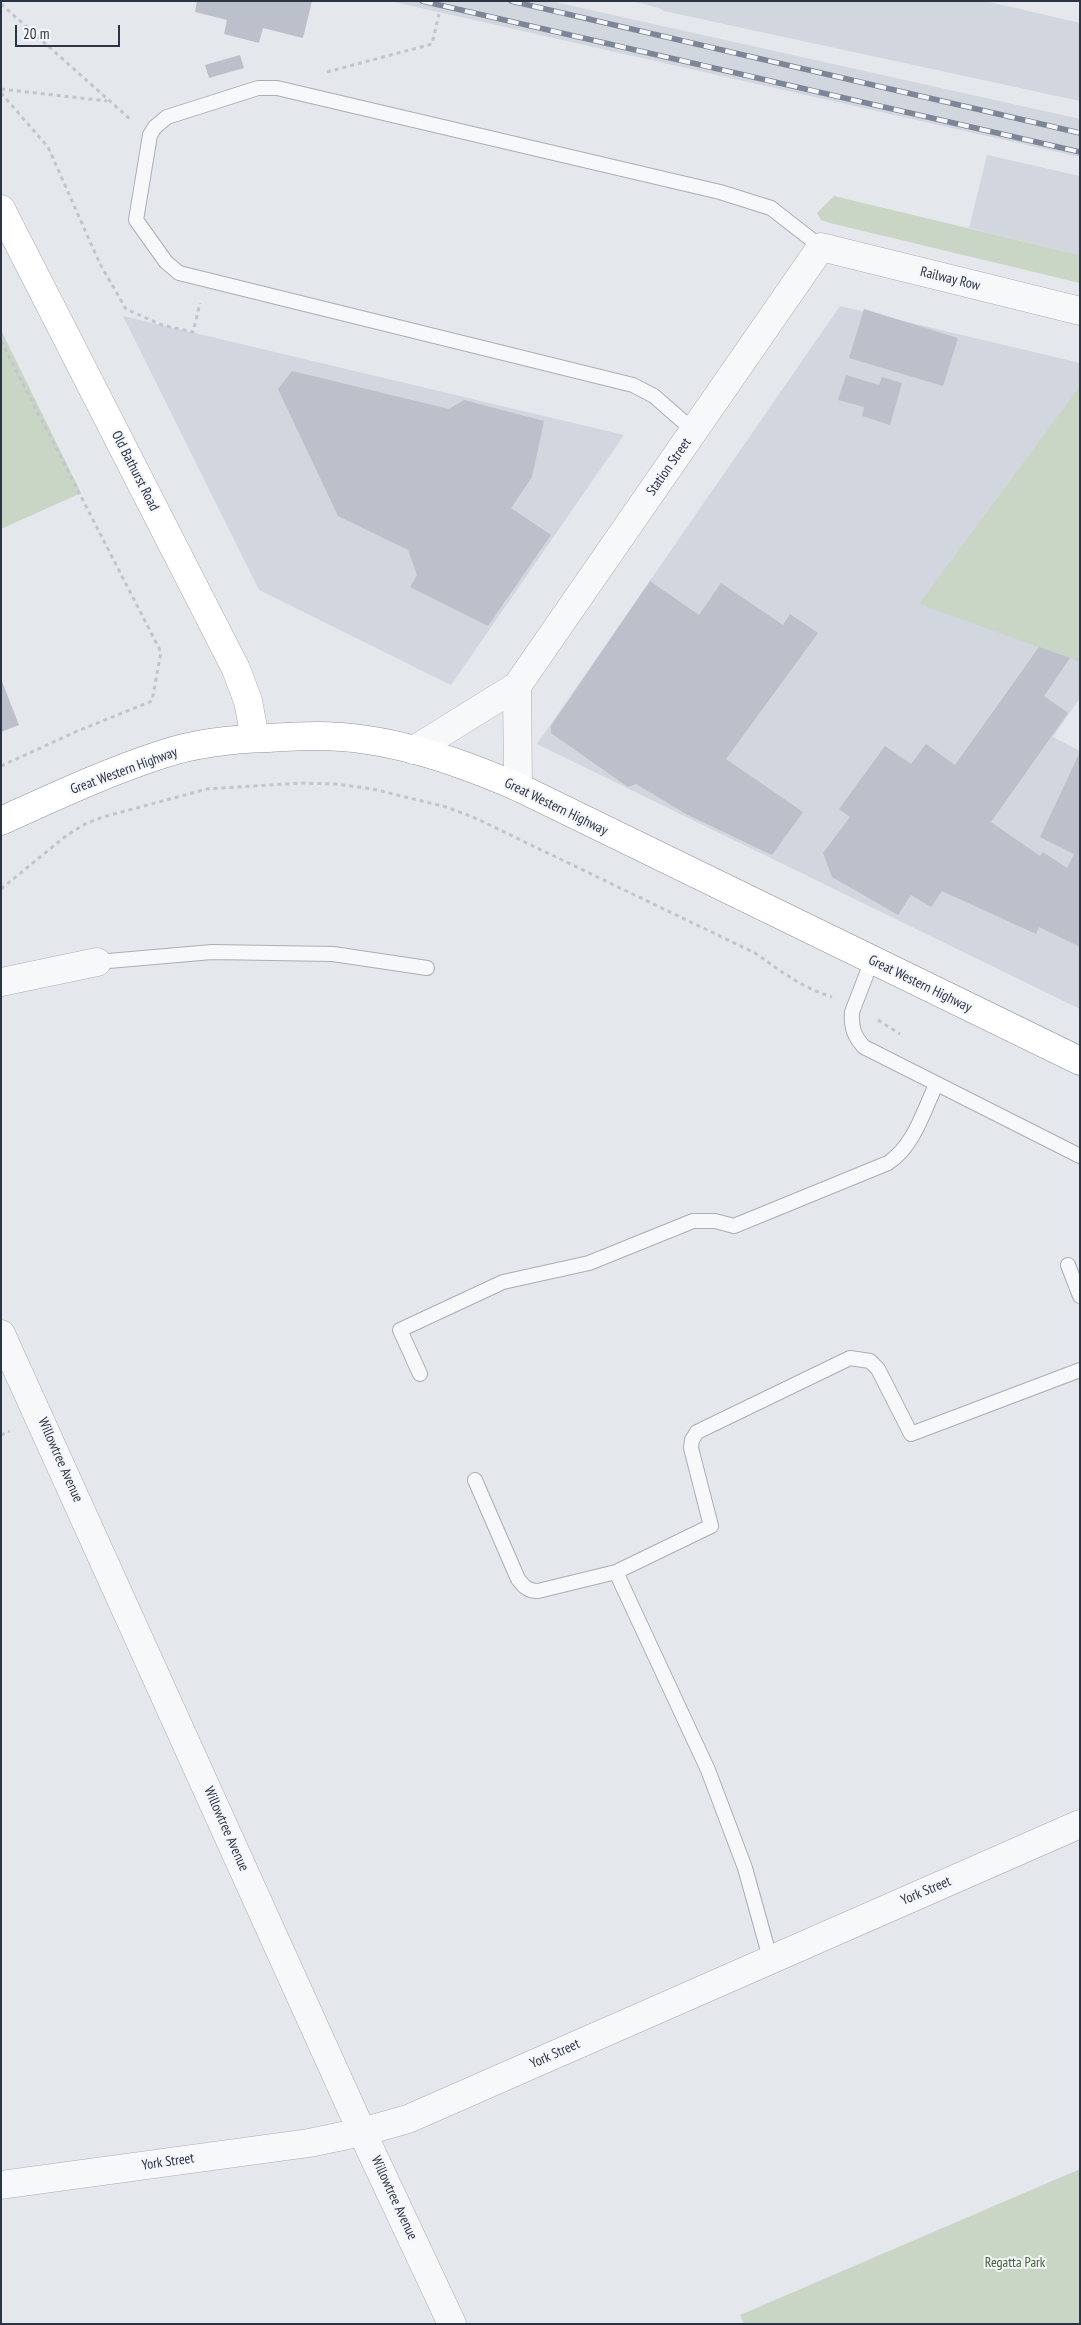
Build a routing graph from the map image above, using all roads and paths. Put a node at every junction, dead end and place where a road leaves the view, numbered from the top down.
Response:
1 (1, 4) edge
2 (440, 14) dead end
3 (324, 73) dead end
4 (1, 89) edge
5 (1, 93) edge
6 (108, 101) junction
7 (150, 135) junction
8 (1, 210) edge
9 (821, 247) junction
10 (206, 281) junction
11 (1080, 311) edge
12 (1, 341) edge
13 (694, 431) junction
14 (517, 686) junction
15 (255, 738) junction
16 (414, 750) junction
17 (1, 766) edge
18 (518, 787) junction
19 (1, 821) edge
20 (1, 889) edge
21 (872, 960) junction
22 (97, 962) joint
23 (428, 968) dead end
24 (1, 982) edge
25 (856, 1006) junction
26 (904, 1038) dead end
27 (1080, 1061) edge
28 (936, 1085) junction
29 (1080, 1156) edge
30 (1068, 1265) dead end
31 (1080, 1296) edge
32 (1, 1334) edge
33 (1080, 1370) edge
34 (420, 1374) dead end
35 (475, 1480) dead end
36 (616, 1572) junction
37 (1080, 1824) edge
38 (770, 1958) junction
39 (362, 2132) junction
40 (1, 2185) edge
41 (452, 2324) edge

1 - 6 path
2 - 3 path
4 - 6 path
5 - 10 path
6 - 7 path
7 - 9 lane
7 - 10 lane
8 - 15 main road, Old Bathurst Road
9 - 11 street, Railway Row
9 - 13 street, Station Street
10 - 13 lane
12 - 17 path
13 - 14 street, Station Street
14 - 16 street, Station Street
14 - 18 street
15 - 16 main road, Great Western Highway
15 - 19 main road, Great Western Highway
16 - 18 main road, Great Western Highway
18 - 21 main road, Great Western Highway
20 - 25 path
21 - 25 lane
21 - 27 main road, Great Western Highway
22 - 23 lane
22 - 24 street
25 - 26 path
25 - 28 lane
28 - 29 lane
28 - 34 lane
30 - 31 lane
32 - 39 street, Willowtree Avenue
33 - 36 lane
35 - 36 lane
36 - 38 lane
37 - 38 street, York Street
38 - 39 street, York Street
39 - 40 street, York Street
39 - 41 street, Willowtree Avenue

